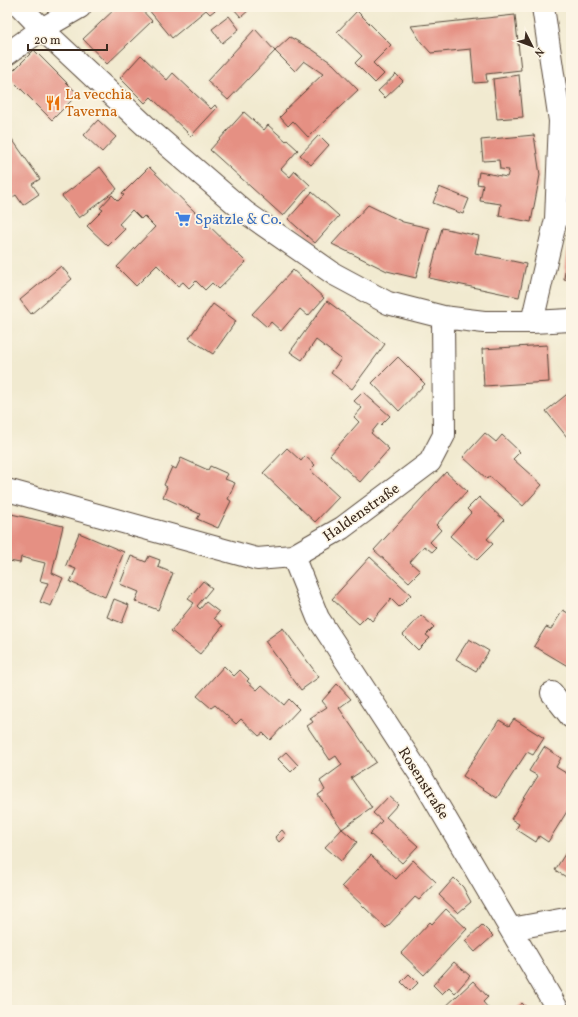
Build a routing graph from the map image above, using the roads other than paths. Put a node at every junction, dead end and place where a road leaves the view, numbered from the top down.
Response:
1 (21, 7) edge
2 (80, 7) edge
3 (543, 7) edge
4 (42, 29) junction
5 (7, 54) edge
6 (443, 318) junction
7 (571, 320) edge
8 (532, 322) junction
9 (7, 490) edge
10 (293, 556) junction
11 (552, 693) dead end
12 (571, 717) edge
13 (571, 918) edge
14 (511, 929) junction
15 (558, 1010) edge

1 - 4 street
2 - 4 street
3 - 8 street
4 - 5 street
4 - 6 street
6 - 8 street
6 - 10 street, Haldenstraße
7 - 8 street
9 - 10 street, Haldenstraße
10 - 14 street, Rosenstraße
11 - 12 street
13 - 14 street
14 - 15 street, Rosenstraße

